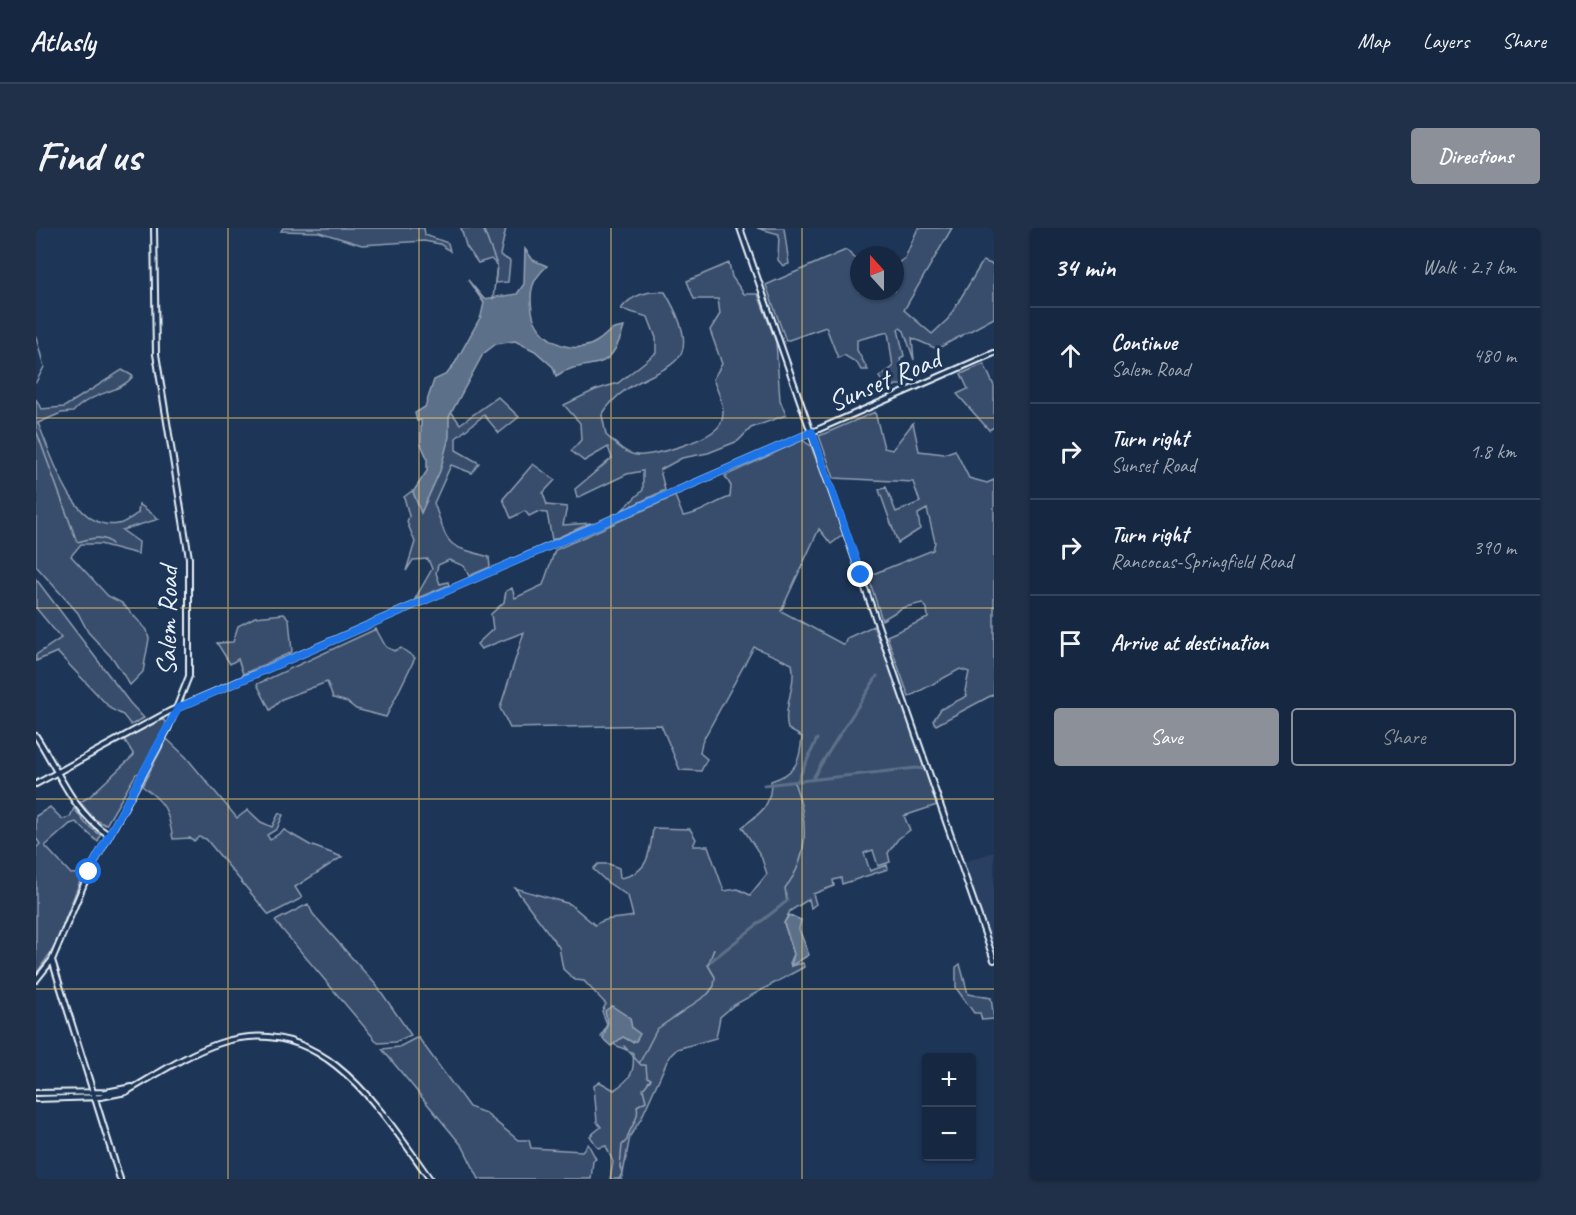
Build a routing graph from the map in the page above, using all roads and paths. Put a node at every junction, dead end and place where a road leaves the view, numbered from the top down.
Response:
1 (154, 228) edge
2 (740, 228) edge
3 (994, 354) edge
4 (812, 432) junction
5 (178, 708) junction
6 (157, 718) junction
7 (169, 727) junction
8 (36, 736) edge
9 (58, 772) junction
10 (36, 783) edge
11 (109, 835) junction
12 (52, 960) junction
13 (994, 960) edge
14 (54, 968) junction
15 (37, 978) edge
16 (36, 1093) edge
17 (94, 1095) junction
18 (36, 1099) edge
19 (120, 1179) edge
20 (430, 1179) edge

1 - 5 street, Salem Road
2 - 4 street
3 - 4 street, Sunset Road
4 - 5 street, Sunset Road
4 - 13 street
5 - 6 street, Sunset Road
5 - 7 street, Salem Road
6 - 7 street
6 - 9 street, Sunset Road
7 - 11 street, Salem Road
8 - 9 street
9 - 10 street, Sunset Road
9 - 11 street
11 - 12 street, Salem Road
12 - 14 street
12 - 15 street, Salem Road
14 - 15 street
14 - 17 street
16 - 17 street
17 - 18 street
17 - 19 street
17 - 20 street

